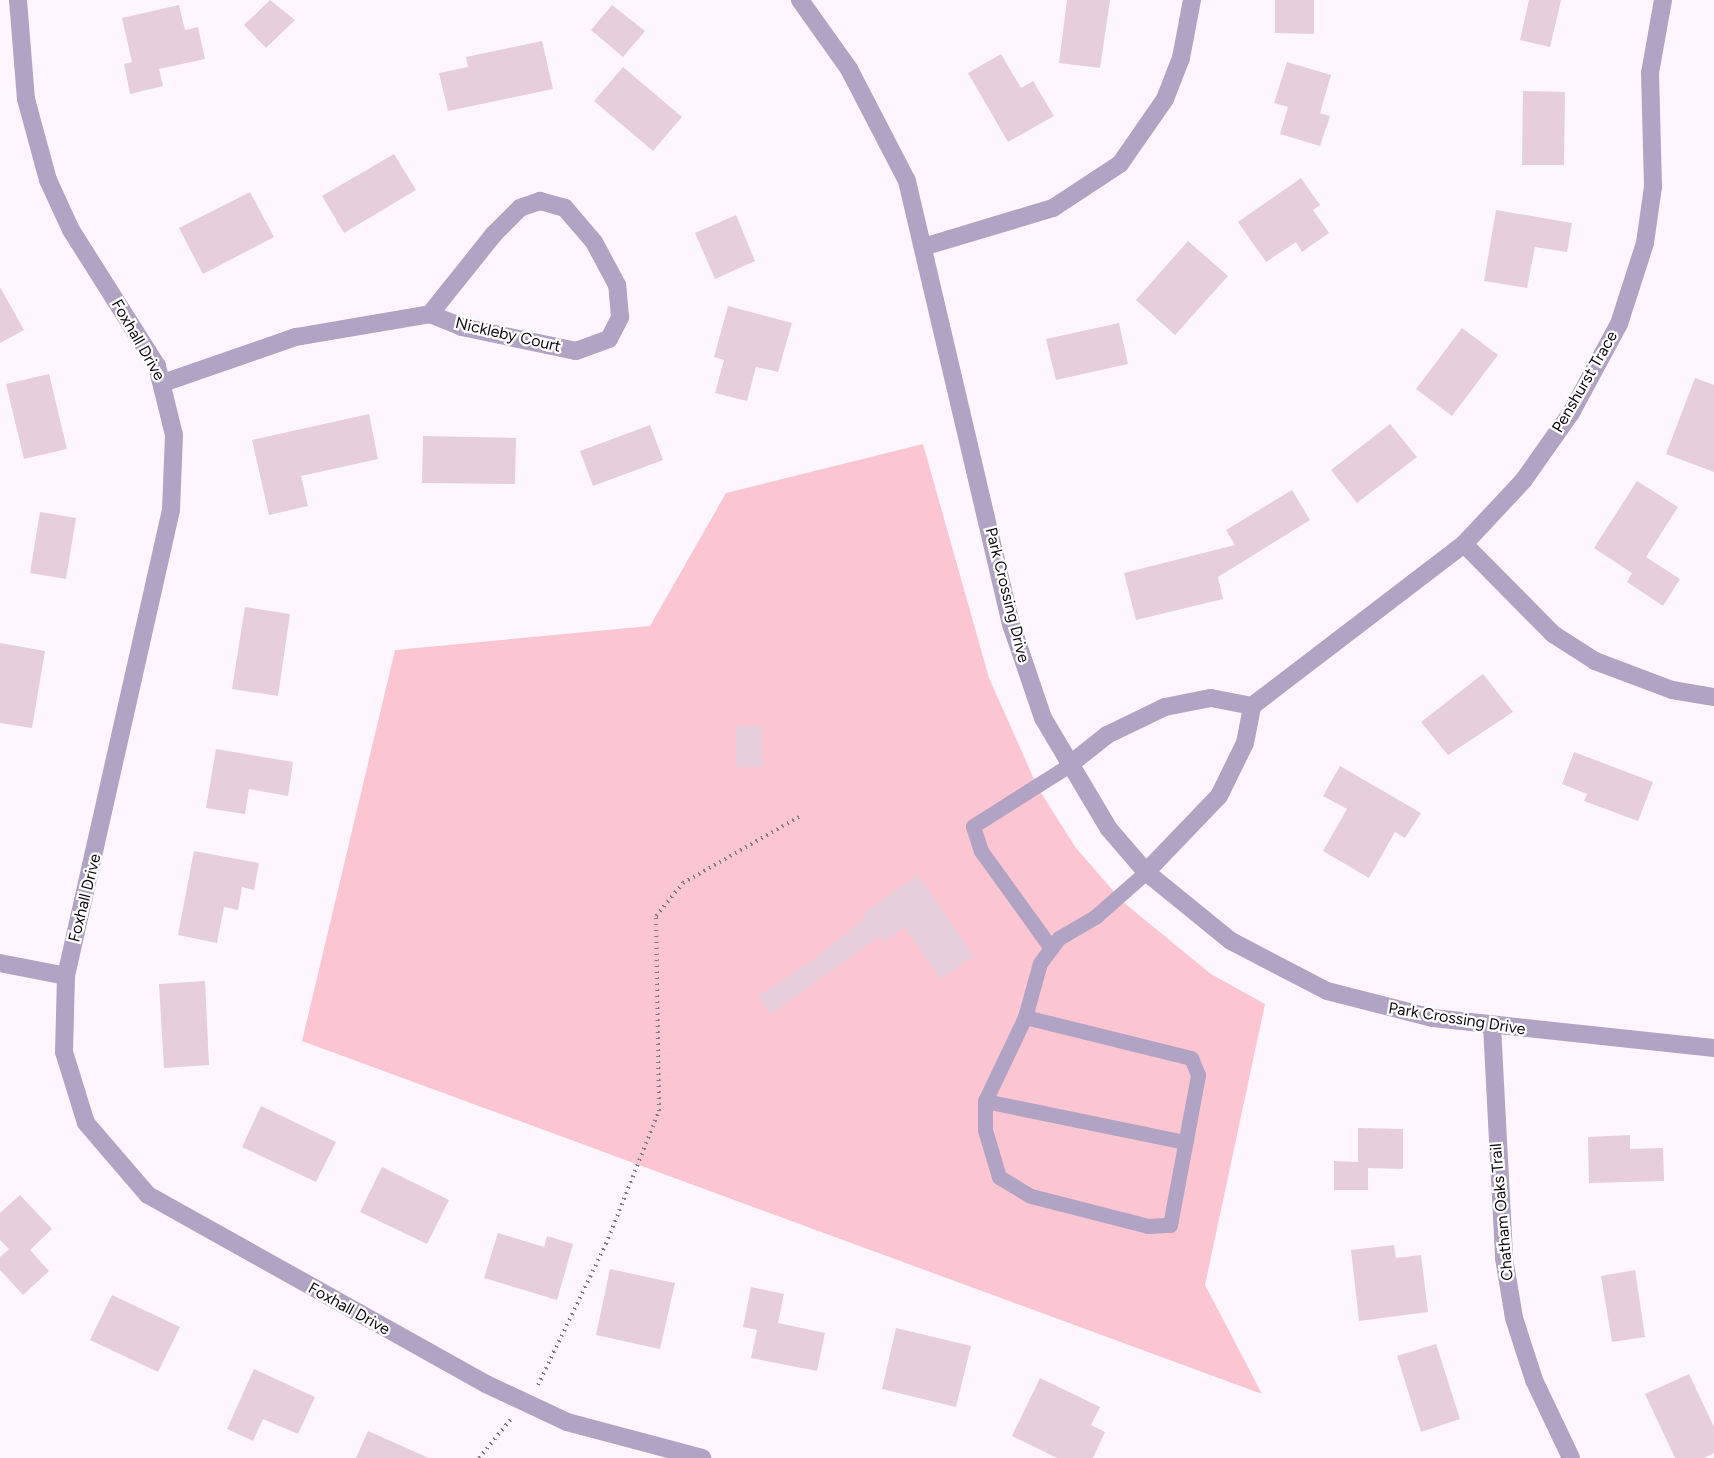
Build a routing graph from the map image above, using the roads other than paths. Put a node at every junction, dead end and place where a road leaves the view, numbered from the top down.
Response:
1 (18, 0) edge
2 (800, 0) edge
3 (1192, 0) edge
4 (1663, 0) edge
5 (923, 247) junction
6 (430, 314) junction
7 (163, 382) junction
8 (1464, 544) junction
9 (1714, 697) edge
10 (1252, 706) junction
11 (1068, 766) junction
12 (1146, 872) junction
13 (1052, 948) junction
14 (0, 963) edge
15 (66, 976) junction
16 (1025, 1017) junction
17 (1491, 1026) junction
18 (1714, 1048) edge
19 (985, 1101) junction
20 (1185, 1142) junction
21 (702, 1458) edge
22 (1571, 1458) edge

1 - 7 street, Foxhall Drive
2 - 5 street, Park Crossing Drive
3 - 5 street
4 - 8 street, Penshurst Trace
5 - 11 street, Park Crossing Drive
6 - 6 street, Nickleby Court
6 - 7 street
7 - 15 street, Foxhall Drive
8 - 9 street
8 - 10 street, Penshurst Trace
10 - 11 street
10 - 12 street
11 - 12 street, Park Crossing Drive
11 - 13 lane
12 - 13 lane
12 - 17 street, Park Crossing Drive
13 - 16 lane
14 - 15 street
15 - 21 street, Foxhall Drive
16 - 19 lane
16 - 20 lane
17 - 18 street, Park Crossing Drive
17 - 22 street, Chatham Oaks Trail
19 - 20 lane
19 - 20 lane

